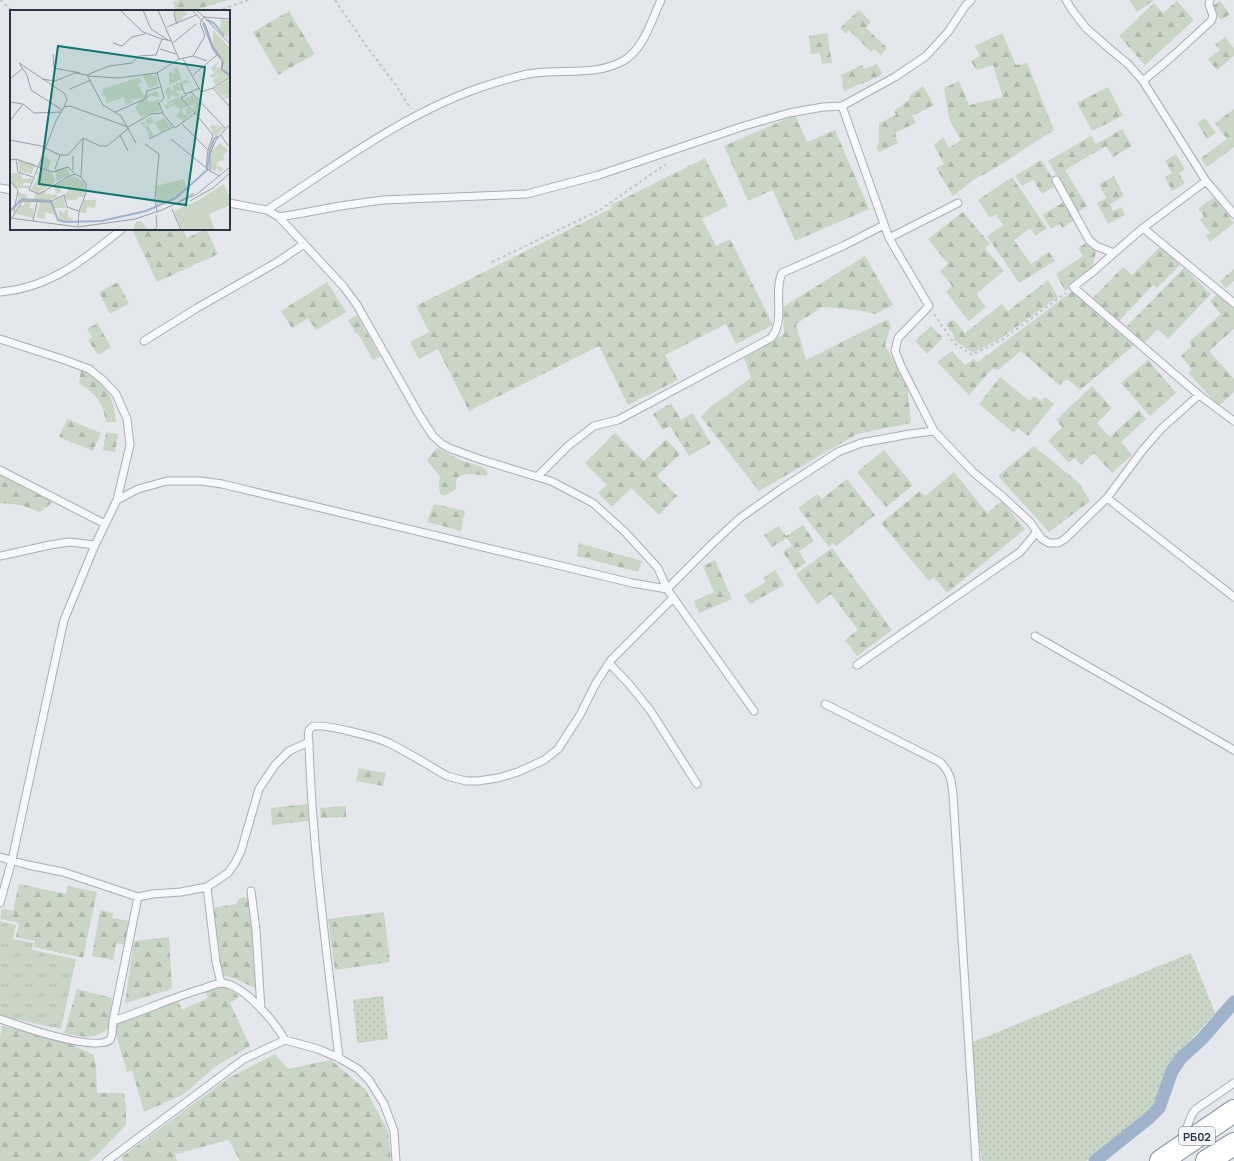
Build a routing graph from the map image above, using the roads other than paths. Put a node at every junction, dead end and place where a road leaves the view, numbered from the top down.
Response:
1 (660, 0) edge
2 (971, 0) edge
3 (1066, 0) edge
4 (1210, 0) edge
5 (1143, 81) junction
6 (842, 106) junction
7 (1056, 180) dead end
8 (1206, 181) junction
9 (0, 188) edge
10 (10, 190) edge
11 (230, 203) edge
12 (958, 203) dead end
13 (267, 210) junction
14 (1234, 214) edge
15 (279, 217) junction
16 (884, 225) junction
17 (1143, 228) junction
18 (121, 230) edge
19 (889, 238) junction
20 (304, 244) junction
21 (1114, 253) junction
22 (0, 292) edge
23 (1234, 303) edge
24 (0, 339) edge
25 (144, 341) dead end
26 (1199, 395) junction
27 (1234, 421) edge
28 (934, 431) junction
29 (0, 470) edge
30 (538, 476) junction
31 (1107, 498) junction
32 (117, 500) junction
33 (105, 524) junction
34 (1037, 532) junction
35 (94, 545) junction
36 (0, 556) edge
37 (667, 589) junction
38 (1234, 597) edge
39 (673, 598) junction
40 (1035, 636) dead end
41 (609, 663) junction
42 (857, 665) dead end
43 (825, 704) dead end
44 (754, 712) dead end
45 (309, 742) junction
46 (1234, 750) edge
47 (697, 784) dead end
48 (0, 857) edge
49 (12, 860) junction
50 (207, 887) junction
51 (251, 891) dead end
52 (138, 897) junction
53 (0, 903) edge
54 (220, 983) junction
55 (261, 1009) junction
56 (0, 1019) edge
57 (113, 1021) junction
58 (285, 1040) junction
59 (339, 1058) junction
60 (1234, 1083) edge
61 (1234, 1111) edge
62 (1234, 1144) edge
63 (1180, 1148) junction
64 (107, 1161) edge
65 (396, 1161) edge
66 (976, 1161) edge
67 (1161, 1161) edge
68 (1207, 1161) edge

1 - 13 lane
2 - 6 lane
3 - 5 lane
4 - 5 lane
5 - 8 lane
6 - 15 lane
6 - 16 lane
7 - 21 lane
8 - 14 lane
8 - 17 lane
9 - 10 lane
11 - 13 lane
12 - 19 lane
13 - 15 lane
15 - 20 lane
16 - 19 lane
16 - 30 lane
17 - 21 lane
17 - 23 lane
18 - 22 lane
19 - 28 lane
20 - 25 lane
20 - 30 lane
21 - 26 lane
24 - 32 lane
26 - 27 lane
26 - 31 lane
28 - 34 lane
28 - 37 lane
29 - 33 lane
30 - 37 lane
31 - 34 lane
31 - 38 lane
32 - 33 lane
32 - 37 lane
33 - 35 lane
34 - 42 lane
35 - 36 lane
35 - 49 lane
37 - 39 lane
39 - 41 lane
39 - 44 lane
40 - 46 lane
41 - 45 lane
41 - 47 lane
43 - 66 lane
45 - 50 lane
45 - 59 lane
48 - 49 lane
49 - 52 lane
49 - 53 lane
50 - 52 lane
50 - 54 lane
51 - 55 lane
52 - 57 lane
54 - 55 lane
54 - 57 lane
55 - 58 lane
56 - 57 lane
58 - 59 lane
58 - 64 lane
59 - 65 lane
60 - 63 lane
61 - 63 highway, РБ02
62 - 68 highway, РБ02
63 - 67 highway, РБ02

